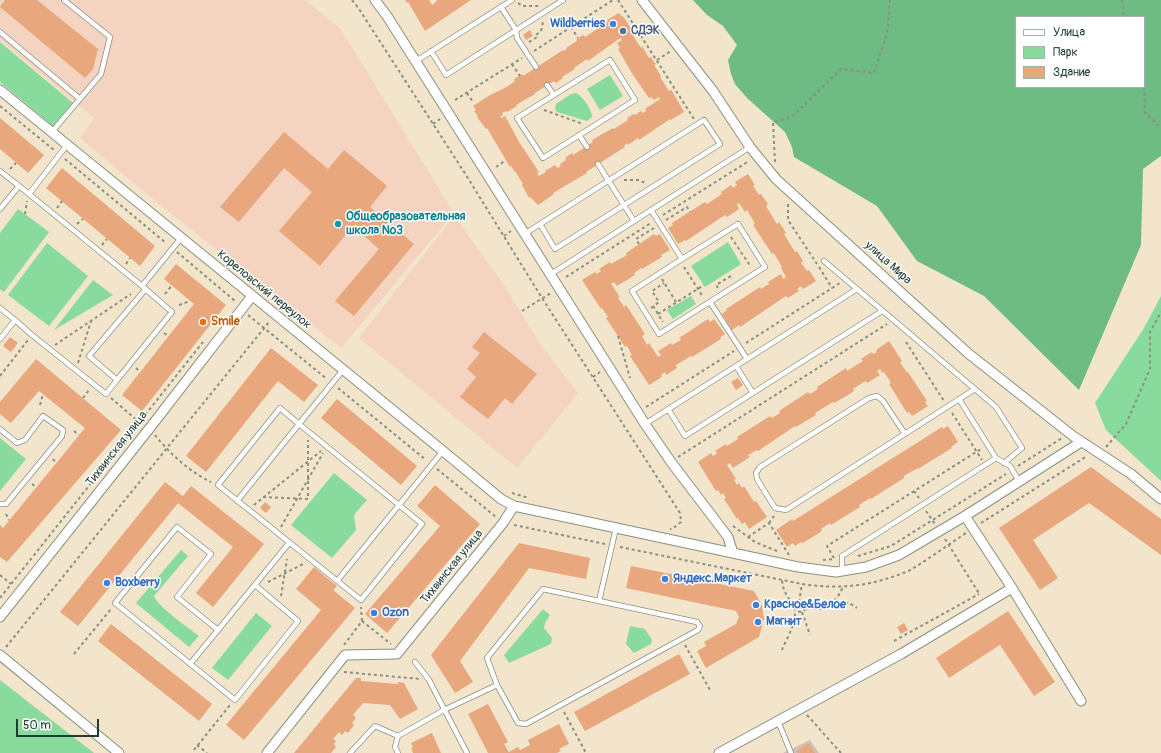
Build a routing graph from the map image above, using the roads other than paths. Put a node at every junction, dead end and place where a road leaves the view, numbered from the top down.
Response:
1 (64, 0) edge
2 (375, 0) edge
3 (512, 0) edge
4 (564, 0) edge
5 (642, 0) edge
6 (501, 7) junction
7 (516, 30) junction
8 (0, 32) edge
9 (431, 52) junction
10 (416, 61) junction
11 (536, 67) dead end
12 (548, 85) dead end
13 (0, 90) edge
14 (554, 95) junction
15 (80, 98) junction
16 (51, 132) junction
17 (579, 135) junction
18 (67, 145) junction
19 (586, 146) dead end
20 (750, 147) junction
21 (598, 164) dead end
22 (0, 171) edge
23 (608, 180) junction
24 (19, 186) junction
25 (29, 194) junction
26 (624, 205) junction
27 (0, 209) edge
28 (651, 210) junction
29 (634, 221) junction
30 (540, 224) junction
31 (526, 233) junction
32 (181, 238) junction
33 (681, 260) junction
34 (824, 261) dead end
35 (551, 274) junction
36 (144, 288) junction
37 (857, 289) junction
38 (252, 296) junction
39 (709, 303) junction
40 (0, 308) edge
41 (882, 311) junction
42 (15, 320) junction
43 (0, 339) edge
44 (747, 359) junction
45 (736, 366) junction
46 (343, 370) junction
47 (117, 380) junction
48 (975, 389) junction
49 (753, 393) junction
50 (959, 399) junction
51 (668, 409) junction
52 (299, 424) junction
53 (646, 424) junction
54 (0, 429) edge
55 (904, 434) junction
56 (1081, 442) junction
57 (443, 451) junction
58 (996, 458) junction
59 (1004, 462) junction
60 (1019, 482) junction
61 (1161, 499) edge
62 (237, 501) junction
63 (0, 504) edge
64 (399, 505) junction
65 (514, 506) junction
66 (965, 516) junction
67 (616, 528) junction
68 (289, 543) junction
69 (732, 553) junction
70 (842, 571) junction
71 (337, 581) junction
72 (255, 586) junction
73 (1012, 588) junction
74 (599, 601) junction
75 (0, 617) edge
76 (218, 630) junction
77 (0, 654) edge
78 (415, 662) dead end
79 (190, 664) junction
80 (497, 685) junction
81 (1081, 701) dead end
82 (444, 710) junction
83 (778, 721) junction
84 (398, 736) junction
85 (119, 753) edge
86 (267, 753) edge
87 (350, 753) edge
88 (398, 753) edge
89 (467, 753) edge
90 (720, 753) edge
91 (791, 753) edge

1 - 15 lane
2 - 10 street
3 - 6 lane
4 - 7 lane
5 - 20 street, улица Мира
6 - 7 lane
6 - 9 lane
7 - 9 lane
7 - 11 lane
8 - 15 lane
9 - 10 lane
10 - 31 street
12 - 14 lane
13 - 16 street, Кореловский переулок
14 - 17 lane
14 - 17 lane
15 - 16 lane
16 - 18 street, Кореловский переулок
17 - 19 lane
18 - 25 lane
18 - 32 street, Кореловский переулок
20 - 28 lane
20 - 56 street, улица Мира
21 - 23 lane
22 - 24 lane
23 - 26 lane
23 - 26 lane
23 - 30 lane
24 - 25 lane
24 - 27 lane
25 - 36 lane
26 - 29 lane
26 - 30 lane
28 - 29 lane
28 - 33 lane
29 - 35 lane
30 - 31 lane
31 - 35 street
32 - 36 lane
32 - 38 street, Кореловский переулок
33 - 39 lane
33 - 39 lane
34 - 37 lane
35 - 53 street
36 - 47 lane
36 - 47 lane
37 - 41 lane
37 - 44 lane
38 - 46 street, Кореловский переулок
38 - 75 street, Тихвинская улица
39 - 44 lane
40 - 42 lane
41 - 48 lane
41 - 49 lane
42 - 43 lane
42 - 47 lane
44 - 45 lane
45 - 49 lane
45 - 51 lane
46 - 52 lane
46 - 57 street, Кореловский переулок
48 - 50 lane
48 - 59 lane
49 - 51 lane
50 - 55 lane
50 - 58 lane
51 - 53 lane
52 - 62 lane
52 - 62 lane
52 - 64 lane
53 - 69 street
54 - 63 lane
55 - 55 lane
56 - 60 street, Кореловский переулок
56 - 61 street, улица Мира
57 - 64 lane
57 - 65 street, Кореловский переулок
58 - 59 lane
58 - 70 lane
59 - 60 lane
60 - 66 street, Кореловский переулок
62 - 68 lane
64 - 71 lane
64 - 71 lane
65 - 67 street, Кореловский переулок
65 - 86 street, Тихвинская улица
66 - 70 street, Кореловский переулок
66 - 73 street
67 - 69 street, Кореловский переулок
67 - 74 lane
68 - 71 lane
68 - 72 lane
69 - 70 street, Кореловский переулок
72 - 76 lane
72 - 79 lane
73 - 81 street
73 - 83 street
74 - 80 lane
74 - 80 lane
76 - 79 lane
76 - 79 lane
77 - 85 street
78 - 82 lane
80 - 82 lane
82 - 84 lane
82 - 89 lane
83 - 90 street
83 - 91 lane
84 - 87 lane
84 - 88 lane

